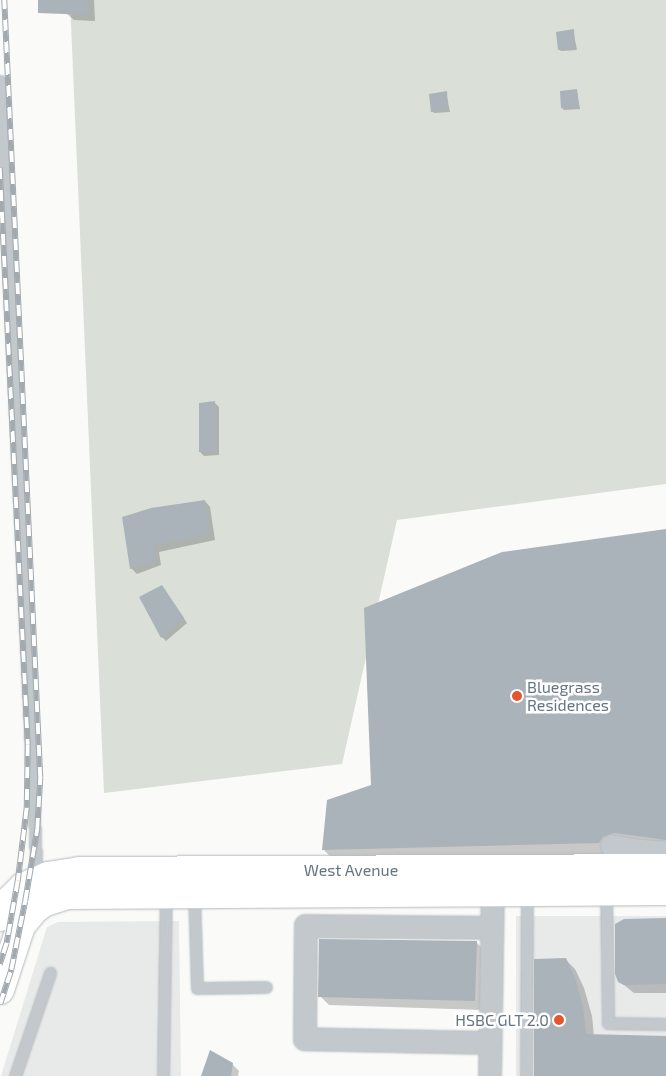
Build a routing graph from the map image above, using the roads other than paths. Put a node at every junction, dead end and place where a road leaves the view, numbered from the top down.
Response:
1 (0, 81) edge
2 (612, 846) dead end
3 (666, 853) edge
4 (666, 868) edge
5 (493, 880) junction
6 (41, 891) junction
7 (606, 891) junction
8 (666, 891) edge
9 (527, 892) junction
10 (166, 893) junction
11 (194, 893) junction
12 (0, 917) edge
13 (492, 928) junction
14 (50, 973) dead end
15 (266, 986) dead end
16 (0, 990) edge
17 (666, 1024) edge
18 (490, 1044) junction
19 (15, 1076) edge
20 (163, 1076) edge
21 (490, 1076) edge
22 (526, 1076) edge

1 - 6 lane
2 - 3 street
4 - 5 main road, West Avenue
5 - 6 main road, West Avenue
5 - 9 main road, West Avenue
5 - 11 main road, West Avenue
5 - 13 street
6 - 10 main road, West Avenue
6 - 12 main road
6 - 16 main road
7 - 8 main road, West Avenue
7 - 9 main road, West Avenue
7 - 17 lane
9 - 22 lane
10 - 11 main road, West Avenue
10 - 20 lane
11 - 15 lane
13 - 18 street
13 - 18 street
14 - 19 lane
18 - 21 street

